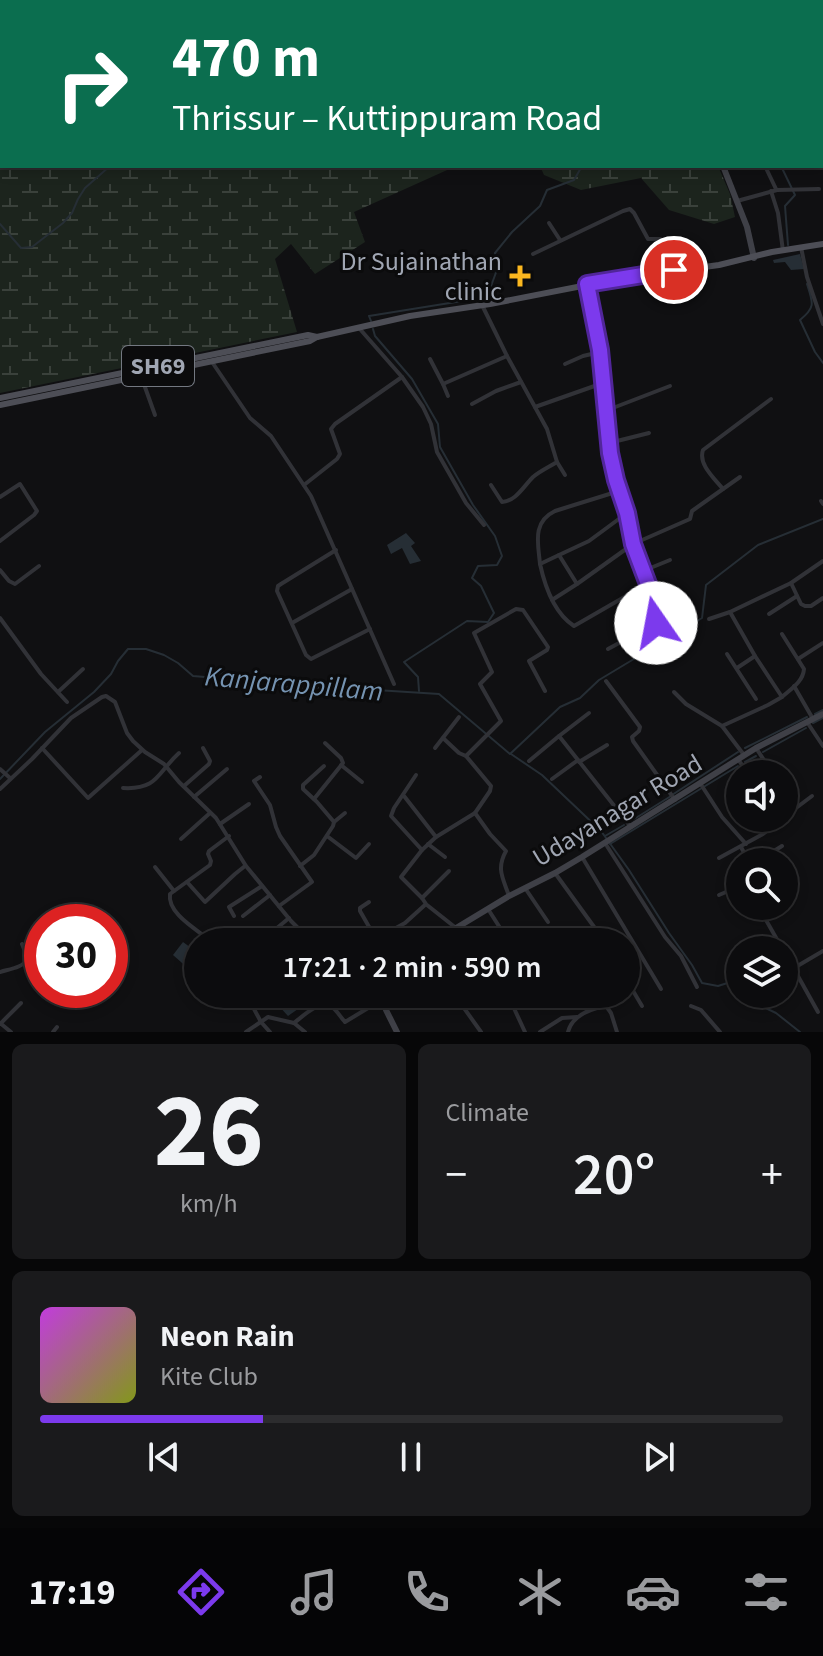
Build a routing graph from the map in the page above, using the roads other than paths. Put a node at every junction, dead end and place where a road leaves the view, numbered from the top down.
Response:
1 (724, 168) edge
2 (766, 168) edge
3 (819, 189) dead end
4 (774, 190) junction
5 (737, 201) junction
6 (549, 223) dead end
7 (560, 240) junction
8 (823, 244) edge
9 (801, 247) junction
10 (787, 250) junction
11 (533, 254) dead end
12 (754, 258) junction
13 (674, 270) junction
14 (587, 284) junction
15 (482, 305) junction
16 (823, 324) edge
17 (359, 328) junction
18 (317, 337) junction
19 (600, 352) junction
20 (507, 356) junction
21 (430, 359) dead end
22 (212, 362) junction
23 (565, 364) dead end
24 (141, 376) junction
25 (402, 377) junction
26 (521, 382) junction
27 (603, 383) junction
28 (443, 384) junction
29 (670, 386) dead end
30 (448, 396) dead end
31 (0, 398) edge
32 (771, 399) dead end
33 (472, 404) dead end
34 (0, 405) edge
35 (535, 407) junction
36 (605, 411) junction
37 (155, 415) dead end
38 (649, 433) dead end
39 (609, 443) junction
40 (557, 462) junction
41 (565, 475) dead end
42 (740, 477) dead end
43 (304, 485) junction
44 (491, 485) dead end
45 (723, 489) junction
46 (619, 491) junction
47 (0, 497) edge
48 (627, 513) junction
49 (484, 525) dead end
50 (0, 541) edge
51 (633, 544) junction
52 (336, 550) junction
53 (559, 555) junction
54 (670, 560) dead end
55 (823, 561) edge
56 (540, 564) junction
57 (39, 566) dead end
58 (0, 570) edge
59 (643, 571) junction
60 (791, 583) junction
61 (577, 584) junction
62 (647, 584) junction
63 (353, 589) junction
64 (798, 596) junction
65 (823, 598) edge
66 (552, 600) junction
67 (730, 612) junction
68 (769, 614) dead end
69 (0, 618) edge
70 (709, 619) dead end
71 (292, 623) junction
72 (370, 629) junction
73 (782, 634) dead end
74 (823, 643) edge
75 (608, 649) dead end
76 (727, 654) dead end
77 (755, 656) junction
78 (798, 659) junction
79 (737, 668) junction
80 (83, 669) dead end
81 (606, 681) dead end
82 (394, 684) dead end
83 (794, 686) junction
84 (545, 691) dead end
85 (58, 692) junction
86 (674, 692) dead end
87 (782, 697) junction
88 (756, 699) dead end
89 (67, 702) dead end
90 (589, 713) dead end
91 (823, 714) edge
92 (459, 717) dead end
93 (810, 721) junction
94 (722, 726) junction
95 (559, 736) junction
96 (443, 738) junction
97 (325, 743) dead end
98 (607, 745) dead end
99 (823, 746) edge
100 (42, 748) junction
101 (203, 748) dead end
102 (435, 748) dead end
103 (756, 748) junction
104 (142, 750) junction
105 (179, 753) dead end
106 (466, 756) junction
107 (741, 757) junction
108 (742, 760) edge
109 (764, 760) edge
110 (529, 761) dead end
111 (579, 761) junction
112 (165, 765) junction
113 (341, 765) junction
114 (324, 766) dead end
115 (227, 769) dead end
116 (1, 770) edge
117 (416, 775) dead end
118 (260, 777) dead end
119 (10, 778) junction
120 (552, 779) dead end
121 (362, 782) dead end
122 (184, 786) junction
123 (701, 786) junction
124 (123, 788) dead end
125 (0, 789) edge
126 (404, 796) junction
127 (812, 796) dead end
128 (194, 797) junction
129 (314, 799) junction
130 (675, 800) junction
131 (249, 804) dead end
132 (798, 807) edge
133 (210, 813) junction
134 (345, 813) dead end
135 (475, 813) junction
136 (334, 822) junction
137 (220, 824) junction
138 (631, 827) junction
139 (763, 832) edge
140 (229, 836) junction
141 (327, 836) junction
142 (436, 837) junction
143 (181, 839) dead end
144 (607, 842) junction
145 (369, 844) dead end
146 (428, 844) junction
147 (743, 845) junction
148 (782, 846) dead end
149 (744, 848) edge
150 (779, 848) edge
151 (422, 850) junction
152 (445, 857) dead end
153 (582, 857) junction
154 (719, 858) dead end
155 (246, 866) junction
156 (300, 866) junction
157 (155, 867) dead end
158 (449, 871) dead end
159 (555, 873) junction
160 (187, 882) junction
161 (262, 886) junction
162 (525, 888) junction
163 (174, 891) junction
164 (726, 892) edge
165 (270, 895) junction
166 (719, 895) dead end
167 (509, 896) junction
168 (422, 898) junction
169 (369, 902) dead end
170 (426, 904) junction
171 (279, 906) junction
172 (488, 909) junction
173 (234, 916) dead end
174 (243, 916) dead end
175 (289, 918) junction
176 (548, 922) dead end
177 (194, 928) edge
178 (277, 928) edge
179 (299, 928) edge
180 (370, 928) edge
181 (397, 928) edge
182 (456, 928) joint
183 (500, 928) edge
184 (595, 928) edge
185 (22, 944) dead end
186 (823, 951) edge
187 (798, 966) edge
188 (0, 972) edge
189 (798, 975) edge
190 (697, 987) dead end
191 (661, 989) dead end
192 (21, 1003) dead end
193 (640, 1003) edge
194 (642, 1006) dead end
195 (691, 1006) dead end
196 (254, 1008) edge
197 (316, 1008) edge
198 (333, 1008) edge
199 (368, 1008) edge
200 (386, 1008) edge
201 (464, 1008) edge
202 (514, 1008) edge
203 (818, 1012) dead end
204 (577, 1017) junction
205 (261, 1022) junction
206 (294, 1023) junction
207 (0, 1024) edge
208 (11, 1032) edge
209 (246, 1032) edge
210 (270, 1032) edge
211 (305, 1032) edge
212 (397, 1032) edge
213 (481, 1032) edge
214 (525, 1032) edge
215 (540, 1032) edge
216 (568, 1032) edge
217 (617, 1032) edge
218 (720, 1032) edge

1 - 5 street
2 - 4 street
3 - 4 street
4 - 5 street
4 - 10 street
5 - 12 street
6 - 7 street
7 - 11 street
7 - 13 street
8 - 9 main road, SH69
9 - 10 main road, SH69
9 - 16 street
10 - 12 main road, SH69
12 - 13 main road, SH69
13 - 14 main road, SH69
14 - 15 main road, SH69
14 - 19 street
15 - 17 main road, SH69
15 - 20 street
17 - 18 main road, SH69
17 - 25 street
18 - 22 main road
18 - 31 main road, SH69
19 - 23 street
19 - 27 street
20 - 26 street
20 - 28 street
21 - 28 street
22 - 24 main road
22 - 43 street
24 - 34 main road
24 - 37 street
25 - 43 street
25 - 49 street
26 - 33 street
26 - 35 street
27 - 35 street
27 - 36 street
28 - 30 street
29 - 36 street
32 - 45 street
35 - 40 street
36 - 39 street
38 - 39 street
39 - 46 street
40 - 41 street
40 - 44 street
42 - 45 street
43 - 52 street
45 - 51 street
46 - 48 street
46 - 56 street
47 - 50 street
48 - 51 street
48 - 53 street
51 - 59 street
51 - 61 street
52 - 63 street
52 - 71 street
53 - 56 street
53 - 61 street
54 - 59 street
55 - 60 street
56 - 66 street
57 - 58 street
59 - 62 street
60 - 64 street
60 - 67 street
61 - 66 street
62 - 66 street
62 - 75 street
63 - 71 street
63 - 72 street
64 - 65 street
64 - 68 street
67 - 70 street
67 - 77 street
69 - 85 street
71 - 72 street
72 - 82 street
73 - 78 street
74 - 78 street
76 - 79 street
77 - 79 street
77 - 87 street
78 - 83 street
79 - 88 street
80 - 85 street
81 - 130 street
83 - 87 street
83 - 93 street
84 - 106 street
85 - 89 street
86 - 94 street
87 - 94 street
90 - 95 street
91 - 93 street, Udayanagar Road
92 - 96 street
93 - 99 street
93 - 103 street, Udayanagar Road
94 - 107 street
95 - 110 street
95 - 111 street
96 - 102 street
96 - 106 street
97 - 113 street
98 - 111 street
100 - 104 street
100 - 104 street
100 - 119 street
101 - 122 street
103 - 107 street, Udayanagar Road
103 - 109 street
104 - 112 street
105 - 112 street
106 - 135 street
107 - 108 street
107 - 123 street, Udayanagar Road
111 - 120 street
111 - 138 street
112 - 122 street
112 - 124 street
113 - 121 street
113 - 129 street
114 - 129 street
115 - 128 street
116 - 119 street
117 - 126 street
118 - 156 street
119 - 125 street
122 - 128 street
123 - 130 street, Udayanagar Road
123 - 147 street
126 - 142 street
126 - 151 street
127 - 132 street
128 - 133 street
129 - 136 street
130 - 138 street, Udayanagar Road
131 - 137 street
133 - 137 street
133 - 143 street
134 - 136 street
135 - 142 street
135 - 167 street
136 - 141 street
137 - 140 street
138 - 144 street, Udayanagar Road
139 - 147 street
140 - 155 street
140 - 160 street
141 - 145 street
141 - 156 street
142 - 146 street
144 - 153 street, Udayanagar Road
144 - 190 street
146 - 151 street
146 - 152 street
147 - 149 street
147 - 154 street
148 - 150 street
151 - 168 street
153 - 159 street, Udayanagar Road
153 - 191 street
155 - 160 street
155 - 161 street
156 - 171 street
157 - 163 street
158 - 168 street
159 - 162 street, Udayanagar Road
159 - 184 street
160 - 163 street
161 - 165 street
161 - 173 street
162 - 167 street, Udayanagar Road
162 - 176 street
163 - 177 street
164 - 166 street
165 - 171 street
165 - 174 street
167 - 172 street, Udayanagar Road
168 - 170 street
169 - 180 street
170 - 181 street
170 - 182 street
171 - 175 street
172 - 182 street, Udayanagar Road
172 - 183 street
175 - 178 street
175 - 179 street
185 - 188 street
186 - 187 street
189 - 203 street
192 - 207 street
193 - 194 street
195 - 218 street
196 - 205 street
197 - 206 street
198 - 199 street
200 - 212 street
201 - 213 street
202 - 214 street
204 - 215 street
204 - 216 street
204 - 217 street
205 - 206 street
205 - 209 street
205 - 210 street
206 - 211 street
207 - 208 street

